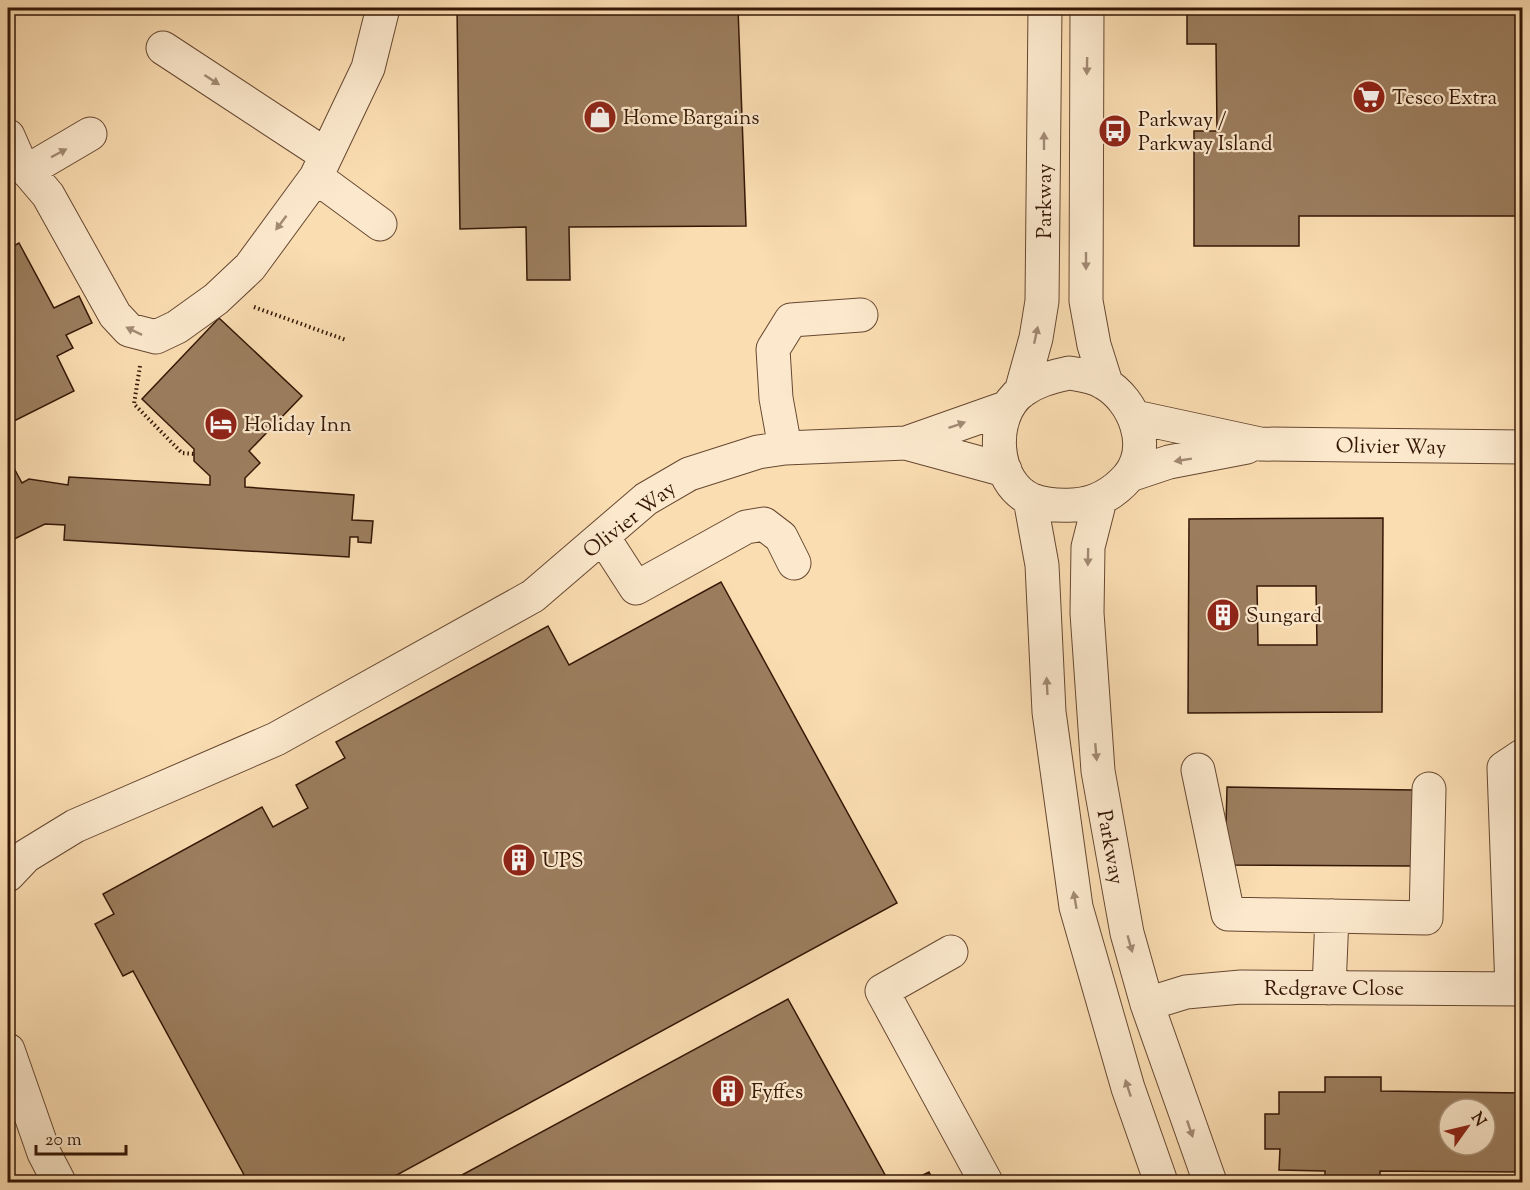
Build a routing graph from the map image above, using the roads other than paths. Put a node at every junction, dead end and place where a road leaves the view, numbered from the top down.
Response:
1 (383, 8) edge
2 (1045, 8) edge
3 (1087, 8) edge
4 (163, 48) dead end
5 (90, 134) dead end
6 (8, 136) edge
7 (321, 166) junction
8 (27, 171) junction
9 (380, 224) dead end
10 (861, 315) dead end
11 (1106, 383) junction
12 (1014, 399) junction
13 (1135, 417) junction
14 (906, 442) junction
15 (1260, 444) junction
16 (1522, 447) edge
17 (785, 448) junction
18 (1005, 470) junction
19 (1130, 475) junction
20 (1030, 499) junction
21 (1100, 500) junction
22 (603, 537) junction
23 (794, 563) dead end
24 (1522, 756) edge
25 (1198, 770) dead end
26 (1429, 789) dead end
27 (8, 875) edge
28 (1332, 916) junction
29 (951, 952) dead end
30 (1517, 975) edge
31 (1329, 988) junction
32 (1147, 1004) junction
33 (8, 1050) edge
34 (59, 1182) edge
35 (986, 1182) edge
36 (1161, 1182) edge
37 (1210, 1182) edge

1 - 7 street
12 -> 2 street, Parkway
3 -> 11 street, Parkway
4 -> 7 street
8 -> 5 street
6 - 8 street
7 -> 8 street
7 - 9 street
10 - 17 street
11 - 12 street
11 - 13 street
14 -> 12 street, Olivier Way
12 - 18 street
13 - 15 street, Olivier Way
13 - 19 street
14 - 17 street, Olivier Way
14 - 18 street, Olivier Way
15 - 16 street, Olivier Way
15 -> 19 street, Olivier Way
17 - 22 street, Olivier Way
18 - 20 street
19 - 21 street
20 - 21 street
36 -> 20 street, Parkway
21 -> 32 street, Parkway
22 - 23 street
22 - 27 street, Olivier Way
24 - 30 street
25 - 28 street
26 - 28 street
28 - 31 street
29 - 35 street
30 - 31 street, Redgrave Close
31 - 32 street, Redgrave Close
32 -> 37 street, Parkway
33 - 34 street

